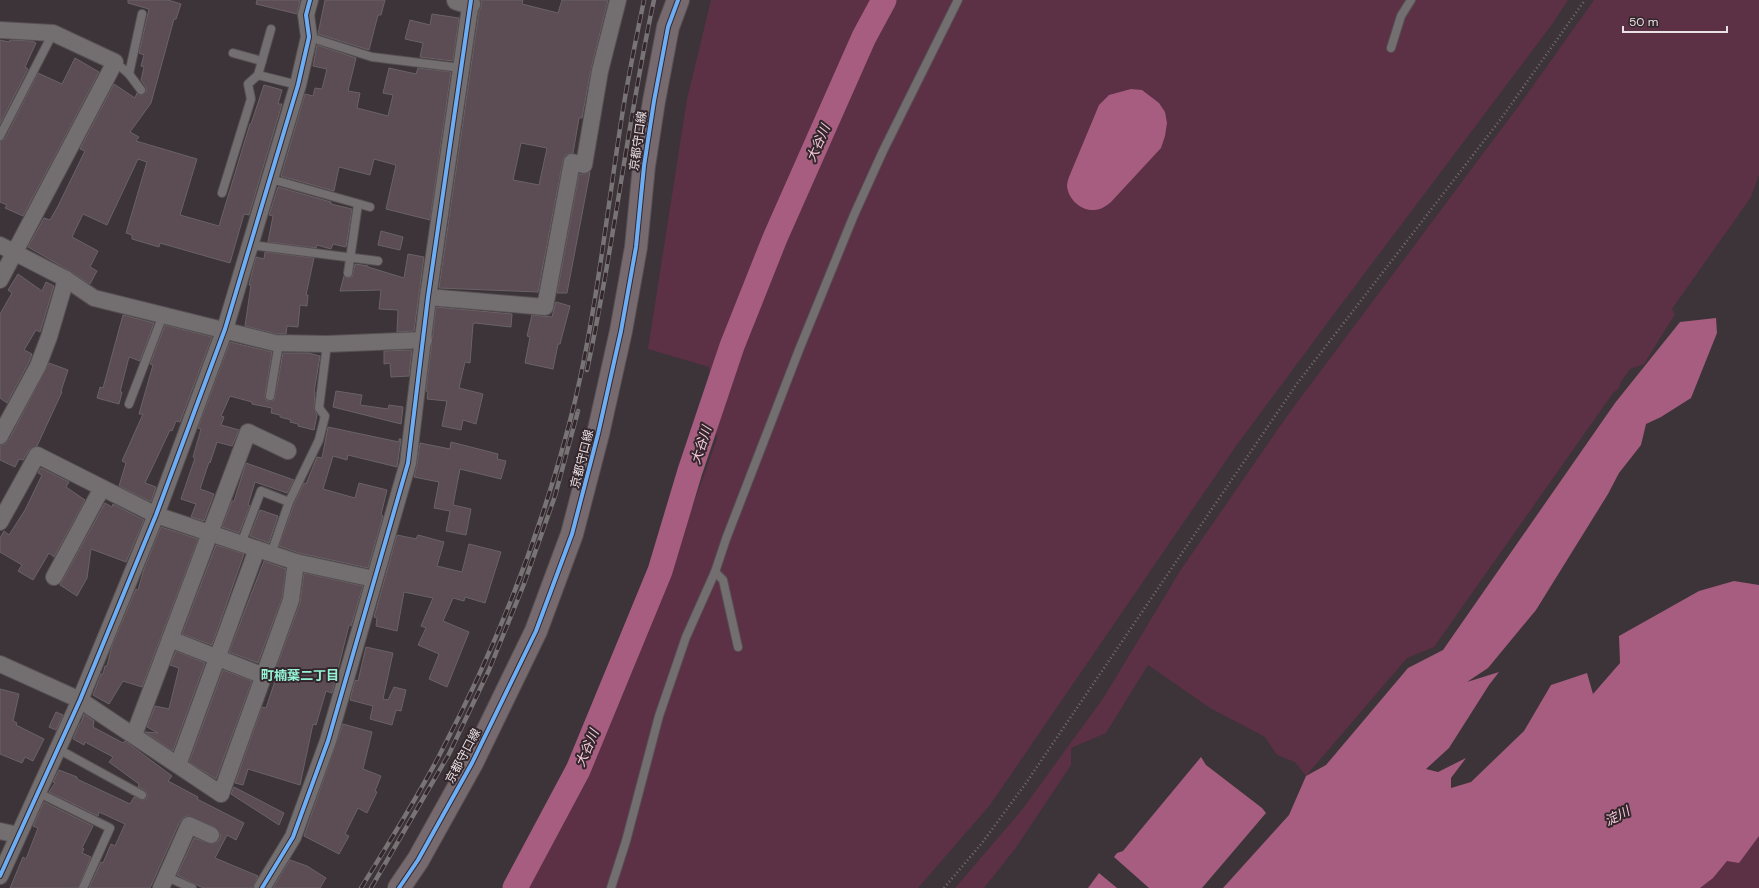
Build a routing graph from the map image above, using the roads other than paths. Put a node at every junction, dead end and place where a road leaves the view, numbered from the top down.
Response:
1 (310, 0) edge
2 (618, 0) edge
3 (678, 0) edge
4 (958, 0) edge
5 (1411, 0) edge
6 (466, 1) edge
7 (142, 14) dead end
8 (271, 29) dead end
9 (0, 30) edge
10 (54, 33) junction
11 (308, 37) junction
12 (1391, 48) dead end
13 (233, 54) dead end
14 (262, 61) junction
15 (115, 62) junction
16 (461, 68) junction
17 (129, 74) junction
18 (258, 75) junction
19 (298, 85) junction
20 (141, 90) dead end
21 (0, 136) edge
22 (271, 179) junction
23 (222, 193) dead end
24 (358, 204) junction
25 (370, 207) dead end
26 (0, 245) edge
27 (251, 246) junction
28 (15, 252) junction
29 (351, 258) junction
30 (378, 261) dead end
31 (348, 273) dead end
32 (66, 279) junction
33 (0, 280) edge
34 (428, 297) junction
35 (163, 314) junction
36 (225, 329) junction
37 (424, 340) junction
38 (279, 343) junction
39 (327, 344) junction
40 (270, 396) dead end
41 (129, 404) dead end
42 (0, 436) edge
43 (278, 450) dead end
44 (102, 488) junction
45 (5, 499) edge
46 (289, 502) junction
47 (156, 515) junction
48 (0, 522) edge
49 (210, 533) junction
50 (241, 544) junction
51 (264, 552) junction
52 (296, 562) junction
53 (715, 572) junction
54 (54, 577) dead end
55 (374, 579) junction
56 (170, 639) junction
57 (738, 647) dead end
58 (218, 657) junction
59 (0, 664) edge
60 (264, 676) junction
61 (80, 700) junction
62 (134, 735) junction
63 (58, 749) junction
64 (178, 765) junction
65 (37, 792) junction
66 (142, 795) dead end
67 (0, 831) edge
68 (18, 835) junction
69 (211, 835) dead end
70 (0, 876) edge
71 (164, 882) edge
72 (82, 888) edge
73 (192, 888) edge
74 (262, 888) edge
75 (399, 888) edge
76 (611, 888) edge

1 - 11 street
2 - 34 street
3 - 75 main road, 京都守口線
4 - 53 lane
5 - 12 lane
6 - 16 street
7 - 17 lane
8 - 14 lane
9 - 10 street
10 - 15 street
10 - 21 lane
11 - 16 lane
11 - 19 street
13 - 14 lane
14 - 18 lane
15 - 17 lane
15 - 28 street
16 - 34 street
17 - 20 lane
18 - 19 lane
18 - 23 lane
19 - 22 street
22 - 24 lane
22 - 27 street
24 - 25 lane
24 - 29 lane
26 - 28 street
27 - 29 lane
27 - 36 street
28 - 32 street
28 - 33 street
29 - 30 lane
29 - 31 lane
32 - 35 street
32 - 42 street
34 - 37 street
35 - 36 street
35 - 41 lane
36 - 38 street
36 - 47 street
37 - 39 street
37 - 55 street
38 - 39 street
38 - 40 lane
39 - 46 lane
43 - 49 street
44 - 45 street
44 - 47 street
44 - 54 street
45 - 48 street
46 - 50 lane
46 - 51 lane
47 - 49 street
47 - 61 street
49 - 50 street
49 - 56 street
50 - 51 street
51 - 52 street
51 - 58 street
52 - 55 street
52 - 60 street
53 - 57 lane
53 - 76 lane
55 - 74 street
56 - 58 street
56 - 62 street
58 - 60 street
58 - 64 street
59 - 61 street
60 - 64 street
61 - 62 street
61 - 63 street
62 - 64 street
63 - 65 street
63 - 66 lane
65 - 68 street
65 - 72 lane
67 - 68 street
68 - 70 street
69 - 71 street
71 - 73 lane

